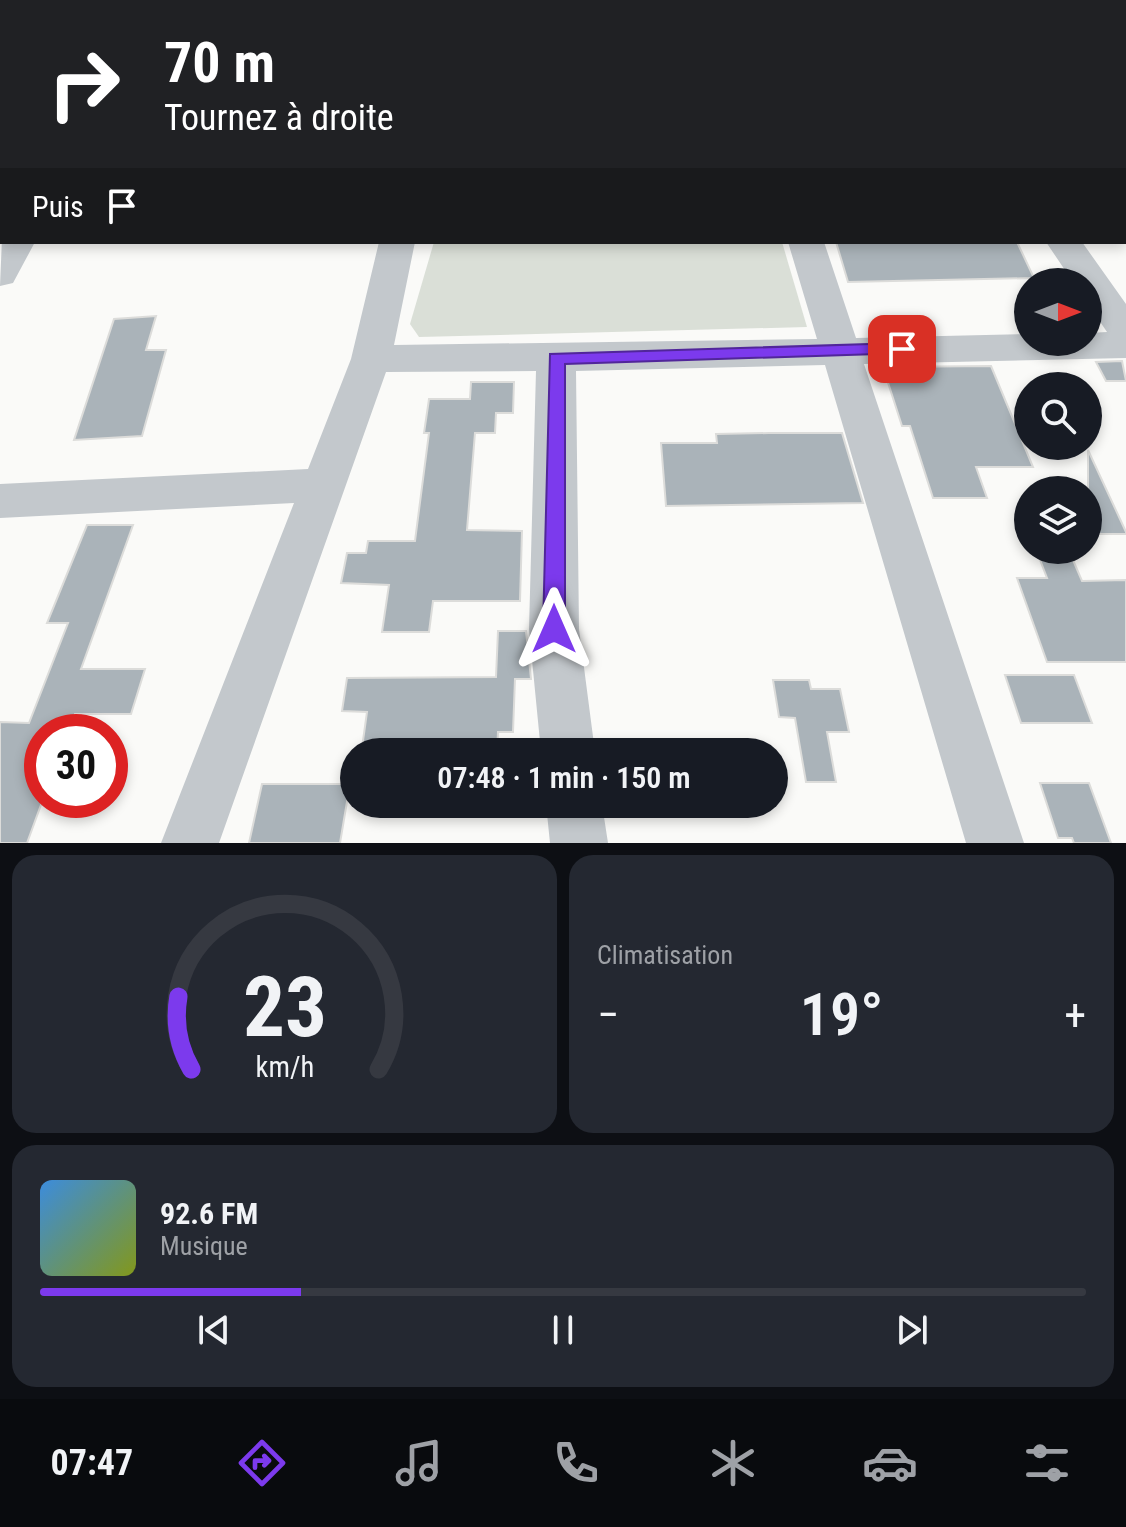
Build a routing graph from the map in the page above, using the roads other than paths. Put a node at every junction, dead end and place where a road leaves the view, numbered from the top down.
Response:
1 (16, 244) edge
2 (397, 244) edge
3 (807, 244) edge
4 (1065, 244) edge
5 (0, 275) edge
6 (1126, 332) edge
7 (1126, 345) edge
8 (841, 349) junction
9 (556, 358) junction
10 (371, 359) junction
11 (322, 485) junction
12 (0, 501) edge
13 (566, 738) edge
14 (576, 818) edge
15 (190, 843) edge
16 (579, 843) edge
17 (995, 843) edge

1 - 5 street
2 - 10 street
3 - 8 street
4 - 6 street
7 - 8 street
8 - 9 street
8 - 17 street
9 - 10 street
9 - 13 street
10 - 11 street
11 - 12 street
11 - 15 street
14 - 16 street

